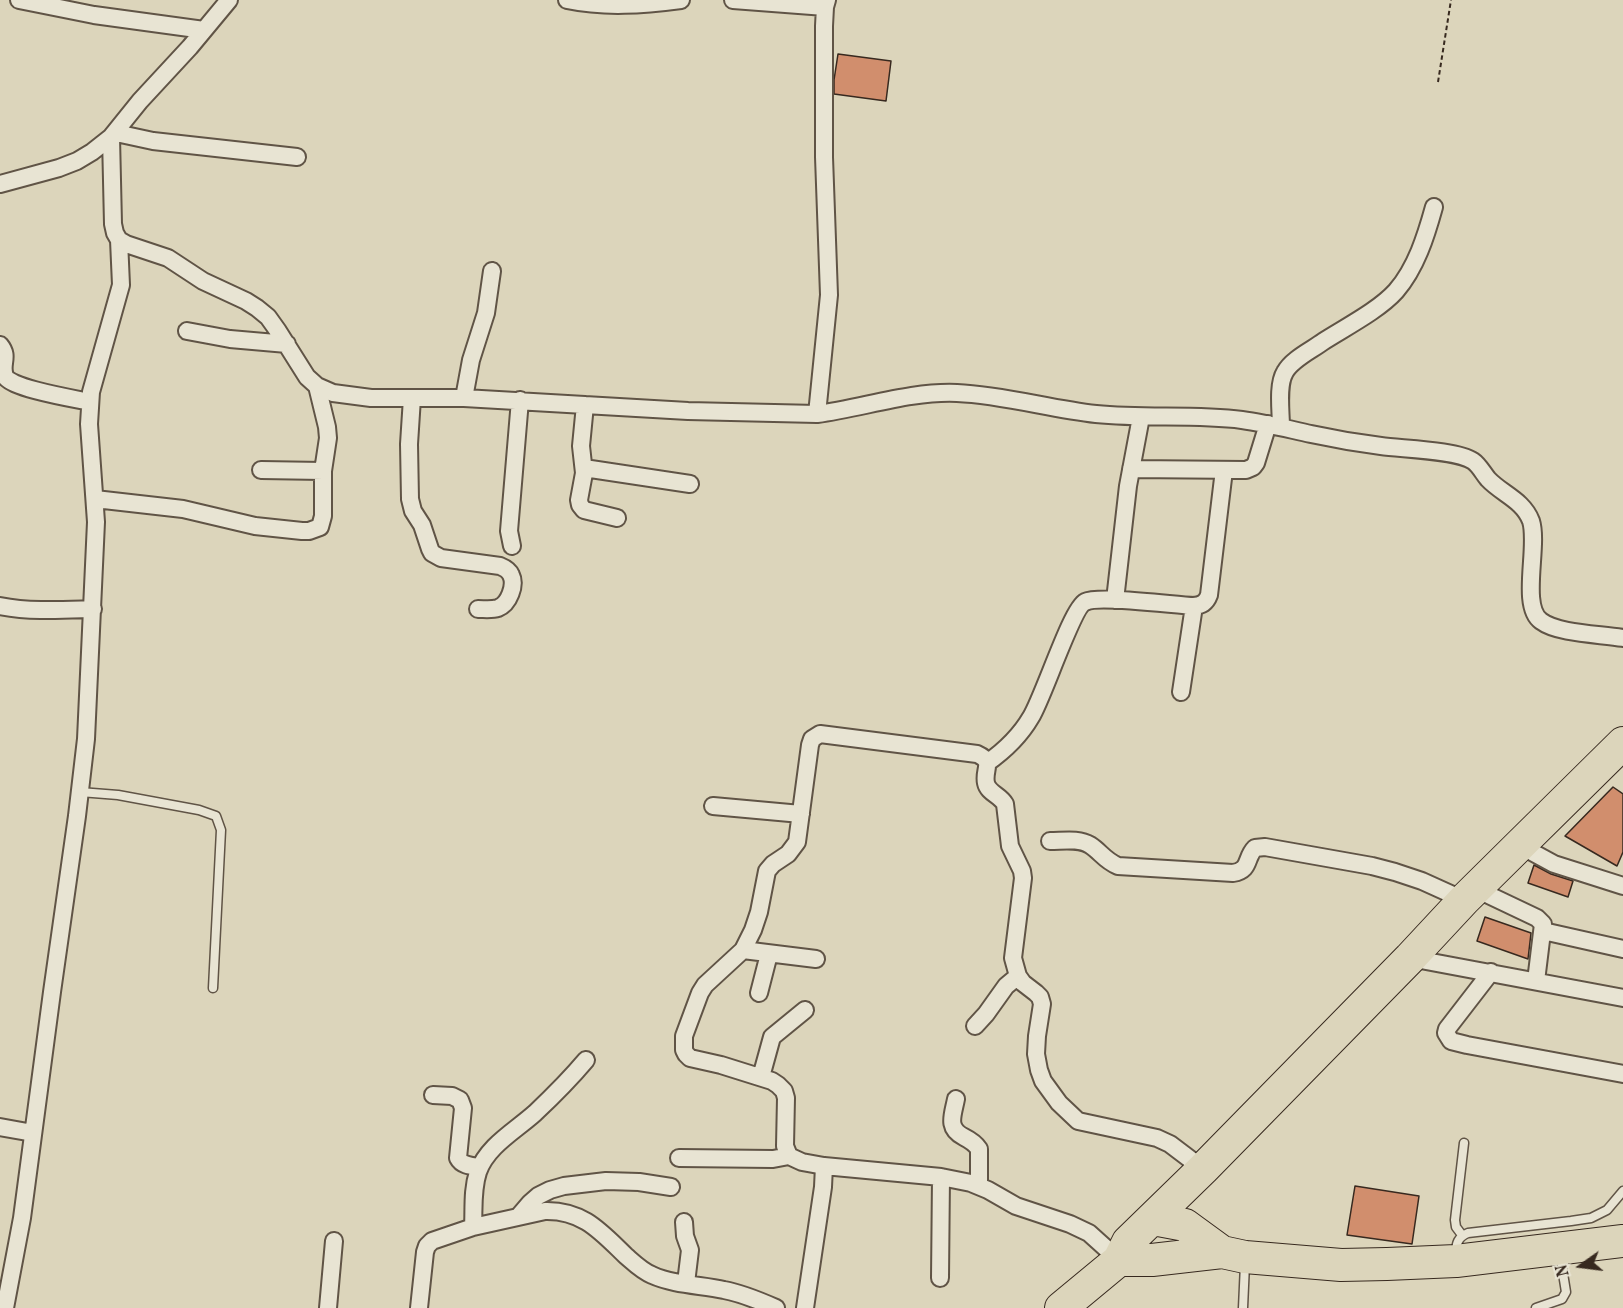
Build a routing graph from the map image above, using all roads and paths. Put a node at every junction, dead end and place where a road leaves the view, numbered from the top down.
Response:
1 (19, 0) edge
2 (229, 0) edge
3 (567, 0) edge
4 (681, 0) edge
5 (733, 0) edge
6 (1451, 0) edge
7 (826, 4) edge
8 (204, 30) junction
9 (1438, 82) dead end
10 (113, 135) junction
11 (297, 158) dead end
12 (2, 181) edge
13 (1434, 207) dead end
14 (119, 240) junction
15 (492, 271) dead end
16 (187, 331) dead end
17 (287, 344) junction
18 (0, 345) edge
19 (317, 386) junction
20 (412, 398) junction
21 (464, 398) junction
22 (520, 400) junction
23 (90, 402) junction
24 (585, 405) junction
25 (817, 414) junction
26 (1141, 417) junction
27 (1274, 426) junction
28 (584, 468) junction
29 (1131, 469) junction
30 (261, 470) dead end
31 (1224, 470) junction
32 (323, 471) junction
33 (690, 484) dead end
34 (95, 499) junction
35 (617, 518) dead end
36 (512, 546) dead end
37 (1115, 600) junction
38 (0, 606) edge
39 (1194, 606) junction
40 (93, 609) junction
41 (478, 609) dead end
42 (1623, 638) edge
43 (1181, 692) dead end
44 (1620, 753) edge
45 (987, 763) junction
46 (80, 792) junction
47 (713, 806) dead end
48 (801, 814) junction
49 (1050, 841) dead end
50 (1519, 845) junction
51 (1623, 886) edge
52 (1470, 895) junction
53 (1543, 931) junction
54 (1623, 949) edge
55 (743, 950) junction
56 (769, 954) junction
57 (1410, 958) junction
58 (816, 959) dead end
59 (1491, 972) junction
60 (1018, 976) junction
61 (1536, 981) junction
62 (213, 988) dead end
63 (759, 993) dead end
64 (1623, 998) edge
65 (806, 1010) dead end
66 (975, 1026) dead end
67 (586, 1059) dead end
68 (1623, 1074) edge
69 (761, 1077) junction
70 (433, 1095) dead end
71 (956, 1099) dead end
72 (0, 1127) edge
73 (33, 1133) junction
74 (1464, 1143) dead end
75 (789, 1156) junction
76 (679, 1158) dead end
77 (824, 1166) junction
78 (480, 1167) junction
79 (1203, 1169) junction
80 (941, 1177) junction
81 (979, 1186) junction
82 (671, 1187) dead end
83 (1623, 1191) edge
84 (518, 1217) junction
85 (1153, 1219) junction
86 (684, 1222) dead end
87 (1185, 1225) junction
88 (473, 1227) junction
89 (334, 1241) dead end
90 (1623, 1241) edge
91 (1459, 1248) junction
92 (1559, 1249) junction
93 (1234, 1254) junction
94 (1119, 1260) junction
95 (940, 1278) dead end
96 (686, 1283) junction
97 (5, 1308) edge
98 (328, 1308) edge
99 (419, 1308) edge
100 (776, 1308) edge
101 (805, 1308) edge
102 (1061, 1308) edge
103 (1243, 1308) edge
104 (1536, 1308) edge

1 - 8 street
2 - 8 street
3 - 4 street
5 - 7 street
6 - 9 path
7 - 25 street
8 - 10 street
10 - 11 street
10 - 12 street
10 - 14 street
13 - 27 street
14 - 17 street
14 - 23 street
15 - 21 street
16 - 17 street
17 - 19 street
18 - 23 street
19 - 20 street
19 - 32 street
20 - 21 street
20 - 41 street
21 - 22 street
22 - 24 street
22 - 36 street
23 - 34 street
24 - 25 street
24 - 28 street
25 - 26 street
26 - 27 street
26 - 29 street
27 - 31 street
27 - 42 street
28 - 33 street
28 - 35 street
29 - 31 street
29 - 37 street
30 - 32 street
31 - 39 street
32 - 34 street
34 - 40 street
37 - 39 street
37 - 45 street
38 - 40 street
39 - 43 street
40 - 46 street
44 - 50 highway
45 - 48 street
45 - 60 street
46 - 62 lane
46 - 73 street
47 - 48 street
48 - 55 street
49 - 52 street
50 - 51 street
50 - 52 highway
52 - 53 street
52 - 57 highway
53 - 54 street
53 - 61 street
55 - 56 street
55 - 69 street
56 - 58 street
56 - 63 street
57 - 59 street
57 - 79 highway
59 - 61 street
59 - 68 street
60 - 66 street
60 - 79 street
61 - 64 street
65 - 69 street
67 - 78 street
69 - 75 street
70 - 78 street
71 - 81 street
72 - 73 street
73 - 97 street
74 - 91 lane
75 - 76 street
75 - 77 street
77 - 80 street
77 - 101 street
78 - 88 street
79 - 85 highway
79 - 87 highway
80 - 81 street
80 - 95 street
81 - 94 street
82 - 84 street
83 - 91 lane
84 - 88 street
84 - 96 street
85 - 87 highway
85 - 94 highway
86 - 96 street
87 - 93 highway
88 - 99 street
89 - 98 street
90 - 92 highway
91 - 92 highway
91 - 93 highway
92 - 104 lane
93 - 94 highway
93 - 103 lane
94 - 102 highway
96 - 100 street

